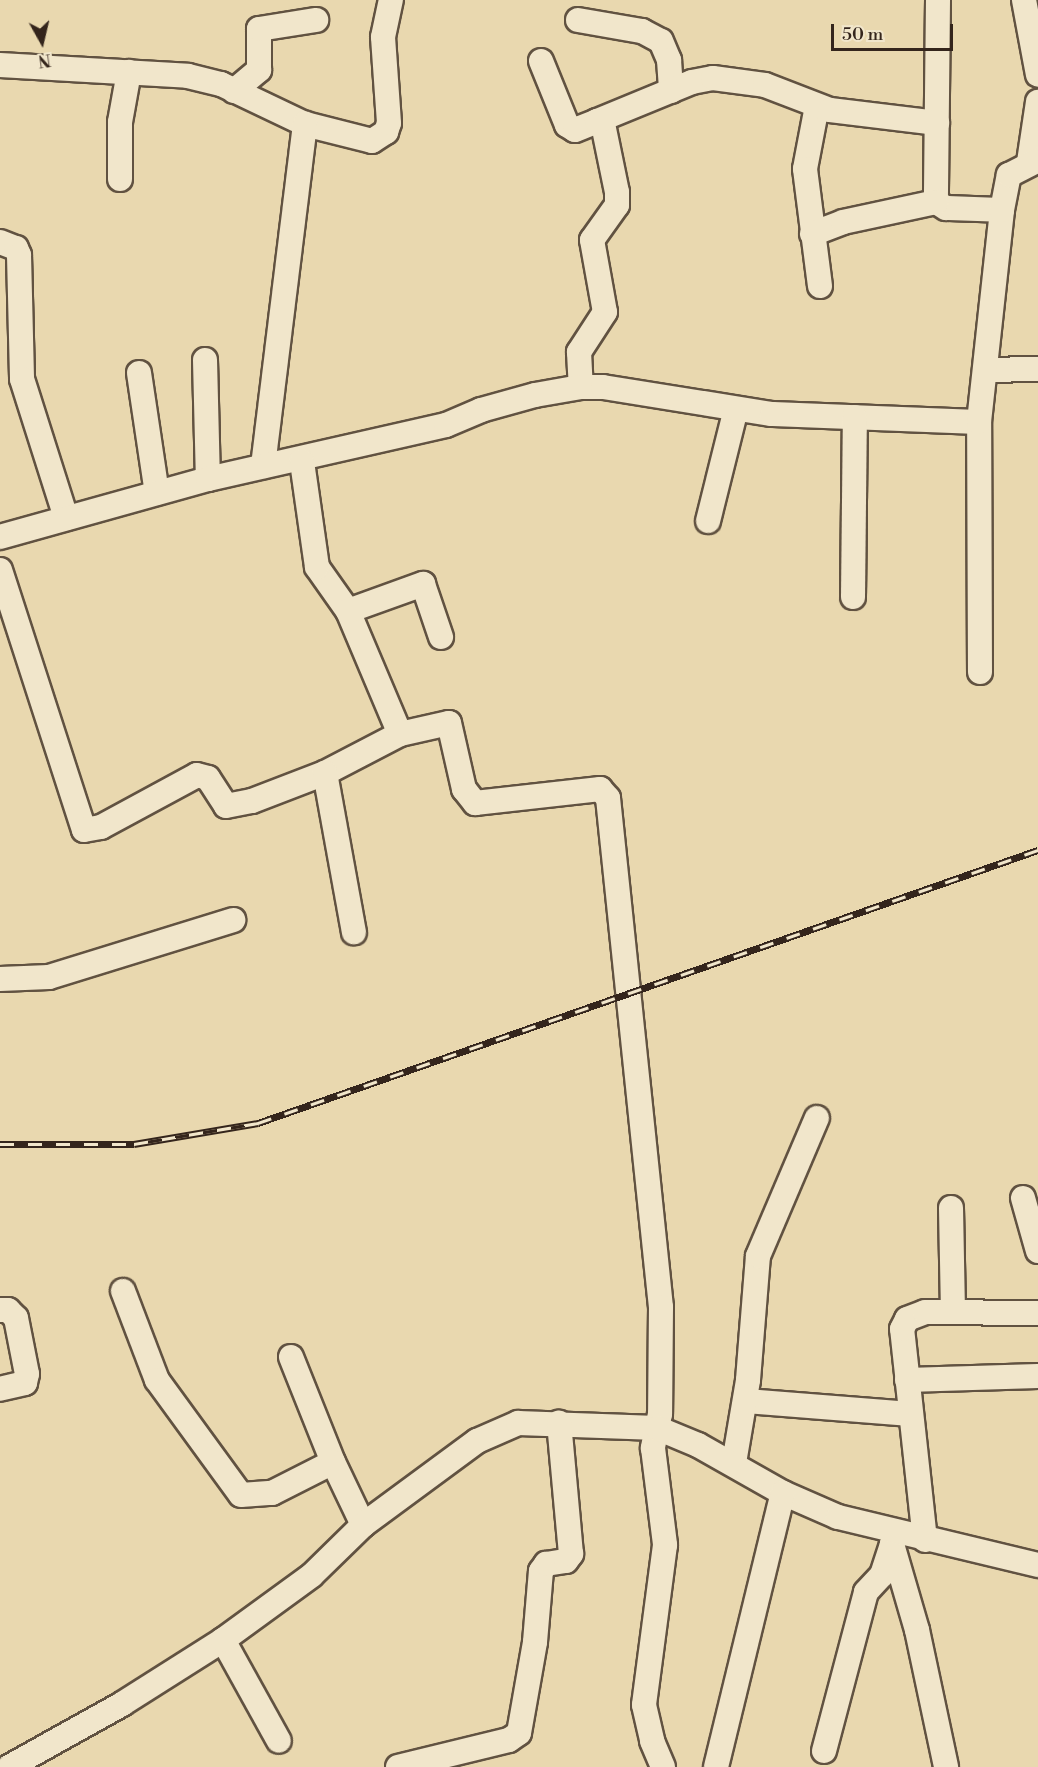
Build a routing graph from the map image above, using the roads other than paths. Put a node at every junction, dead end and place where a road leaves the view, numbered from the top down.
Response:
1 (391, 0) edge
2 (938, 0) edge
3 (1024, 0) edge
4 (579, 20) dead end
5 (316, 21) dead end
6 (541, 61) dead end
7 (0, 65) edge
8 (129, 72) junction
9 (1038, 75) edge
10 (234, 90) junction
11 (671, 91) junction
12 (1038, 102) edge
13 (817, 106) junction
14 (597, 121) junction
15 (937, 123) junction
16 (305, 124) junction
17 (1034, 161) edge
18 (120, 179) dead end
19 (936, 202) junction
20 (1002, 210) junction
21 (812, 234) junction
22 (0, 242) edge
23 (820, 286) dead end
24 (205, 360) dead end
25 (1038, 369) edge
26 (985, 370) junction
27 (139, 373) dead end
28 (581, 387) junction
29 (735, 409) junction
30 (855, 417) junction
31 (979, 422) junction
32 (302, 460) junction
33 (262, 466) junction
34 (208, 479) junction
35 (158, 493) junction
36 (66, 518) junction
37 (708, 521) dead end
38 (0, 537) edge
39 (0, 570) edge
40 (853, 597) dead end
41 (348, 611) junction
42 (441, 637) dead end
43 (980, 672) dead end
44 (400, 734) junction
45 (324, 773) junction
46 (233, 920) dead end
47 (354, 932) dead end
48 (0, 979) edge
49 (817, 1118) dead end
50 (1023, 1198) dead end
51 (951, 1208) dead end
52 (1038, 1251) edge
53 (123, 1291) dead end
54 (0, 1310) edge
55 (953, 1312) junction
56 (1038, 1314) edge
57 (291, 1358) dead end
58 (1038, 1376) edge
59 (907, 1380) junction
60 (0, 1389) edge
61 (746, 1401) junction
62 (910, 1414) junction
63 (559, 1423) junction
64 (657, 1428) junction
65 (333, 1462) junction
66 (734, 1463) junction
67 (783, 1493) junction
68 (363, 1525) junction
69 (894, 1539) junction
70 (925, 1540) junction
71 (1038, 1565) edge
72 (223, 1640) junction
73 (279, 1741) dead end
74 (824, 1751) dead end
75 (438, 1762) edge
76 (9, 1767) edge
77 (398, 1767) edge
78 (663, 1767) edge
79 (716, 1767) edge
80 (946, 1767) edge

1 - 16 street
2 - 15 street
3 - 9 street
4 - 11 street
5 - 10 street
6 - 14 street
7 - 8 street
8 - 10 street
8 - 18 street
10 - 16 street
11 - 13 street
11 - 14 street
12 - 17 street
13 - 15 street
13 - 21 street
14 - 28 street
15 - 19 street
16 - 33 street
17 - 20 street
19 - 20 street
19 - 21 street
20 - 26 street
21 - 23 street
22 - 36 street
24 - 34 street
25 - 26 street
26 - 31 street
27 - 35 street
28 - 29 street
28 - 32 street
29 - 30 street
29 - 37 street
30 - 31 street
30 - 40 street
31 - 43 street
32 - 33 street
32 - 41 street
33 - 34 street
34 - 35 street
35 - 36 street
36 - 38 street
39 - 45 street
41 - 42 street
41 - 44 street
44 - 45 street
44 - 64 street
45 - 47 street
46 - 48 street
49 - 61 street
50 - 52 street
51 - 55 street
53 - 65 street
54 - 60 street
55 - 56 street
55 - 59 street
57 - 65 street
58 - 59 street
59 - 62 street
61 - 62 street
61 - 66 street
62 - 70 street
63 - 64 street
63 - 68 street
63 - 75 street
64 - 66 street
64 - 78 street
65 - 68 street
66 - 67 street
67 - 69 street
67 - 79 street
68 - 72 street
69 - 70 street
69 - 74 street
69 - 80 street
70 - 71 street
72 - 73 street
72 - 76 street
75 - 77 street

